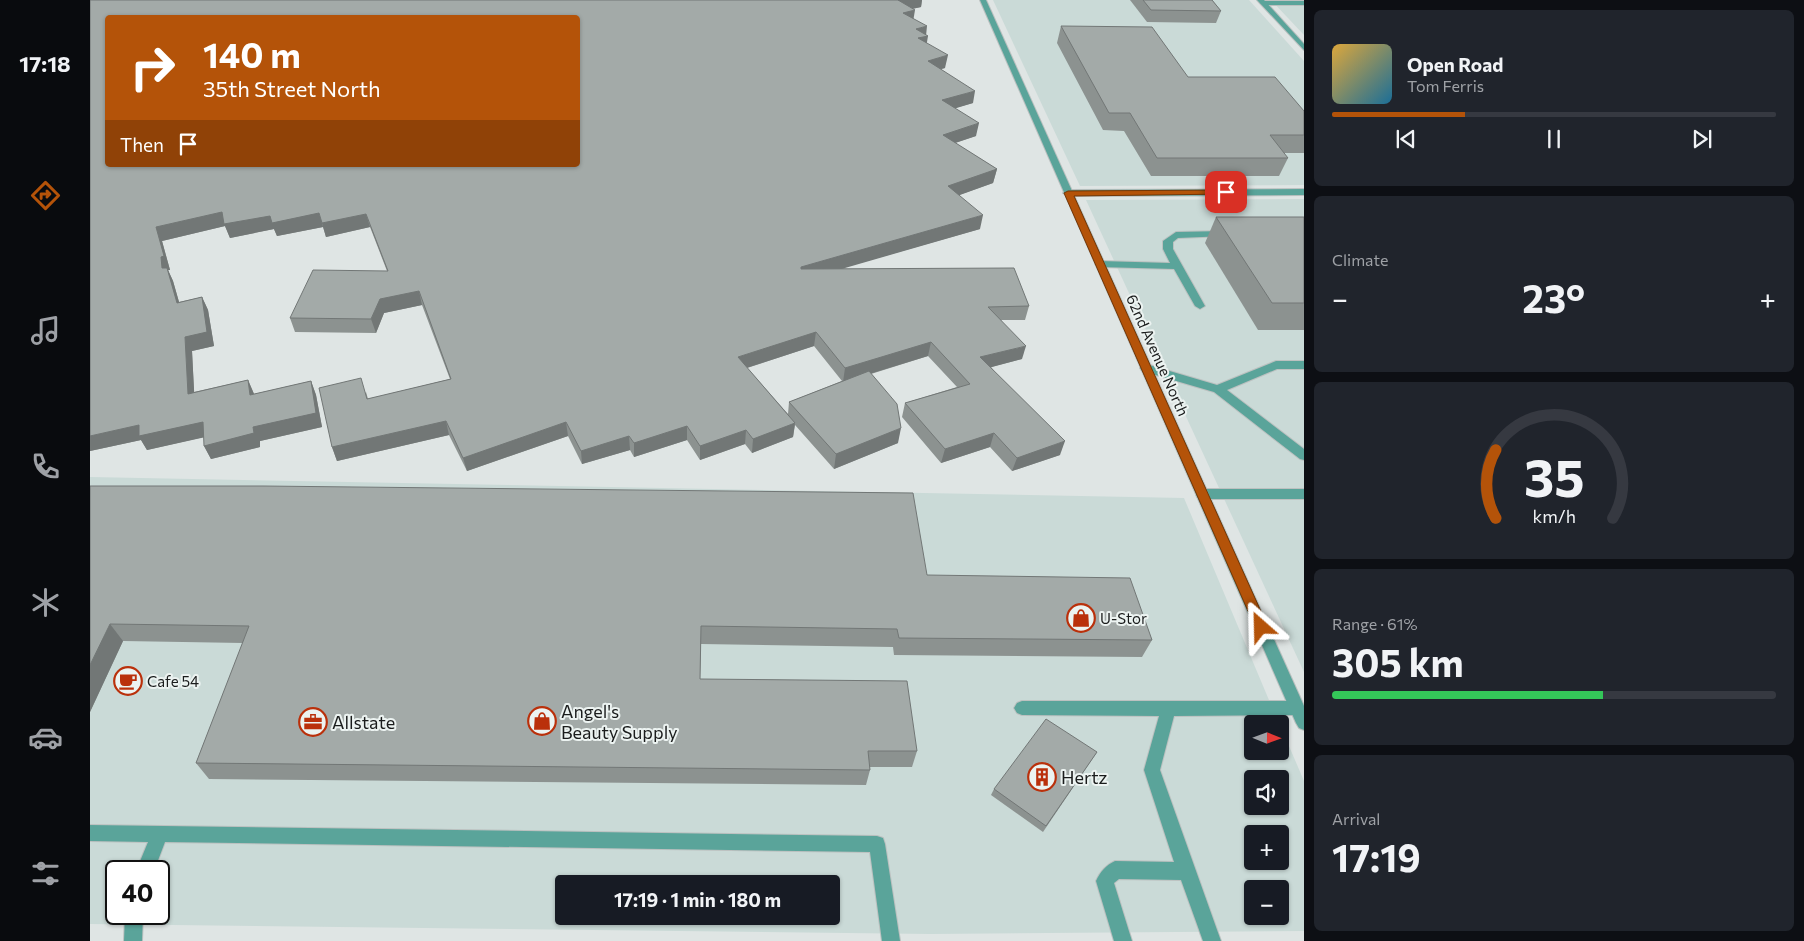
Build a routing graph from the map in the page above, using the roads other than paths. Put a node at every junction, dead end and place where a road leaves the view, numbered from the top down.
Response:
1 (983, 0) edge
2 (1261, 1) edge
3 (1304, 3) edge
4 (1304, 48) edge
5 (1304, 192) edge
6 (1068, 193) junction
7 (1231, 234) edge
8 (1100, 264) junction
9 (1177, 266) junction
10 (1200, 306) dead end
11 (1304, 365) edge
12 (1146, 368) junction
13 (1218, 389) junction
14 (1304, 456) edge
15 (1202, 494) junction
16 (1304, 494) edge
17 (1022, 708) dead end
18 (1168, 710) junction
19 (1301, 716) edge
20 (90, 833) edge
21 (160, 834) junction
22 (149, 860) edge
23 (1186, 871) junction
24 (134, 925) edge
25 (133, 941) edge
26 (891, 941) edge
27 (1123, 941) edge
28 (1212, 941) edge

1 - 6 street, 62nd Avenue North
2 - 3 street
2 - 4 street
5 - 6 street
6 - 8 street, 62nd Avenue North
7 - 9 street
8 - 9 street
8 - 12 street, 62nd Avenue North
9 - 10 street
11 - 13 street
12 - 13 street
12 - 15 street, 62nd Avenue North
13 - 14 street
15 - 16 street
15 - 19 street, 62nd Avenue North
17 - 18 street
18 - 19 street
18 - 23 street
20 - 21 street
21 - 22 street
21 - 26 street
23 - 27 street
23 - 28 street
24 - 25 street

